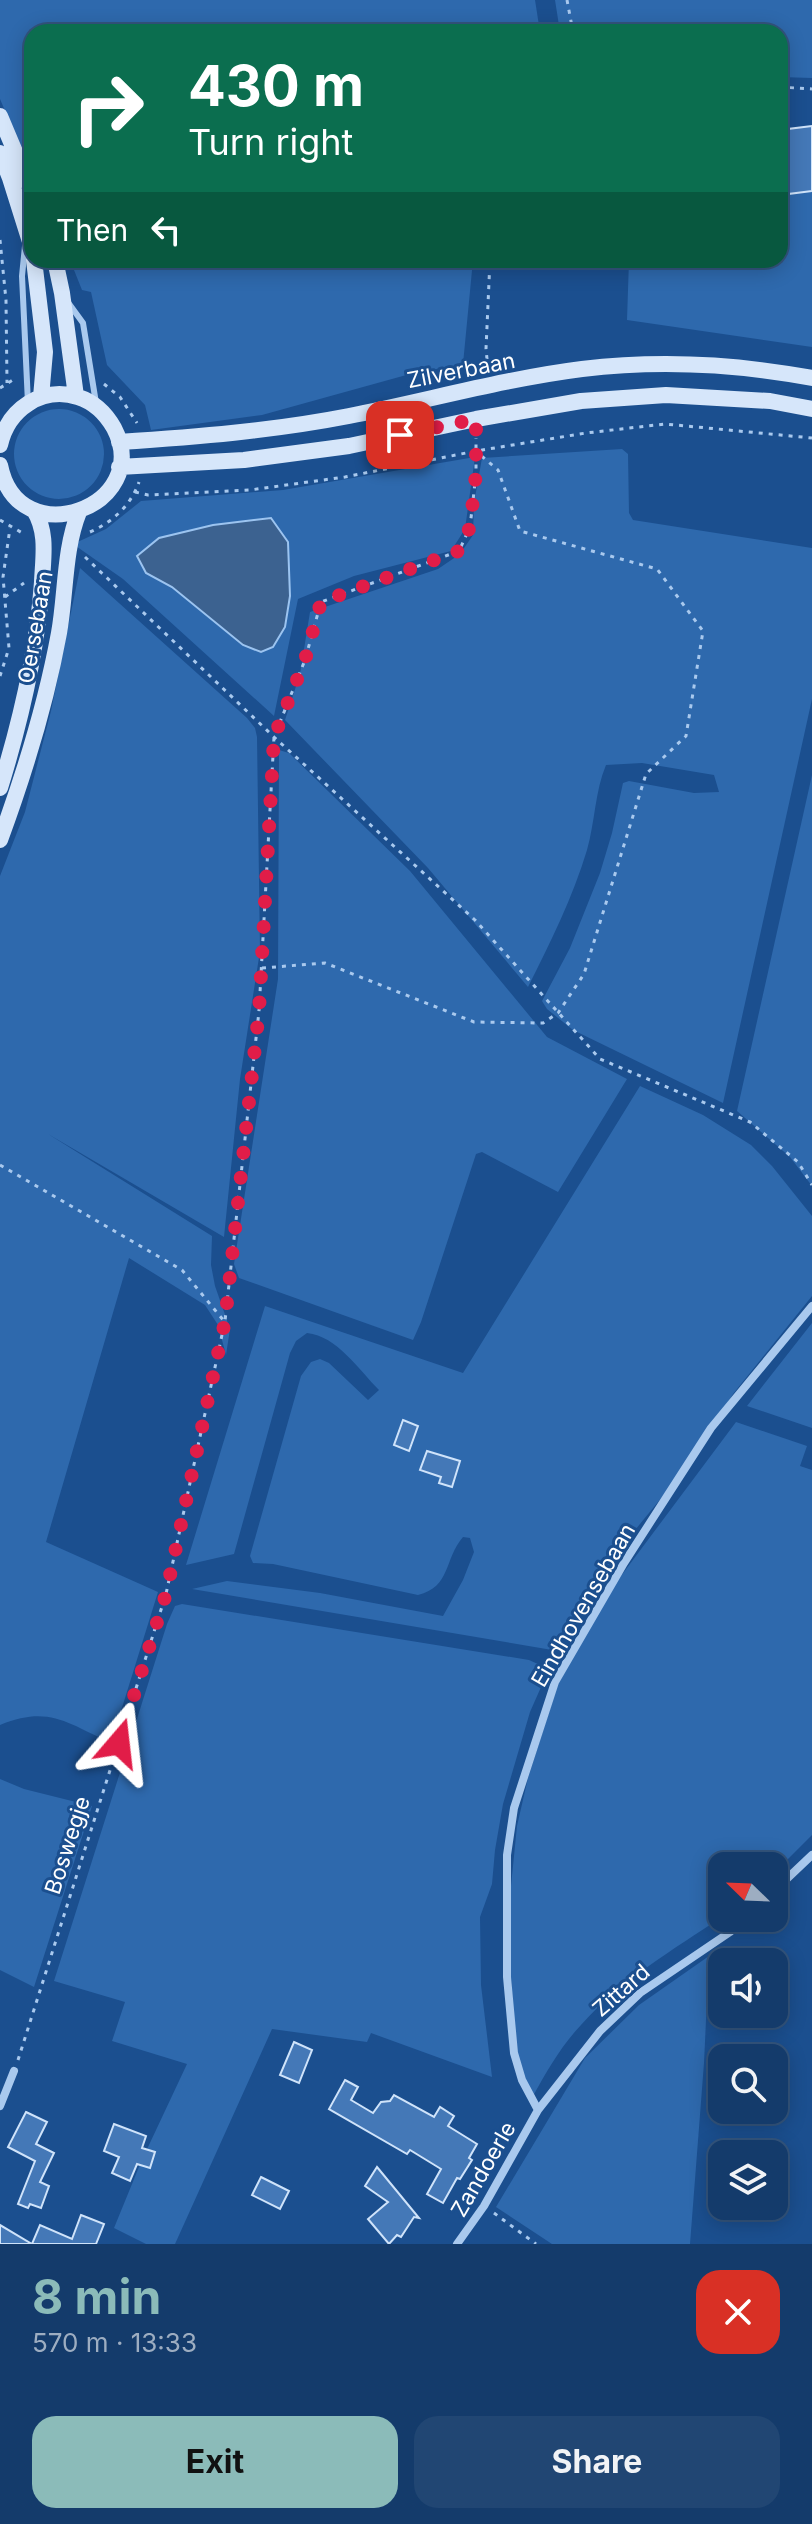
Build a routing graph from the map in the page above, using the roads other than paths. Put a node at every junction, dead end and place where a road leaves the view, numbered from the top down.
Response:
1 (0, 116) edge
2 (0, 153) edge
3 (24, 173) edge
4 (24, 219) edge
5 (24, 256) edge
6 (35, 268) edge
7 (57, 268) edge
8 (62, 293) junction
9 (812, 378) edge
10 (76, 396) junction
11 (34, 400) junction
12 (97, 407) junction
13 (812, 409) edge
14 (0, 442) edge
15 (119, 442) junction
16 (119, 467) junction
17 (1, 472) edge
18 (34, 510) junction
19 (79, 512) junction
20 (0, 788) edge
21 (0, 840) edge
22 (812, 1306) edge
23 (812, 1855) edge
24 (788, 1878) edge
25 (730, 1932) edge
26 (14, 2071) road end
27 (0, 2106) edge
28 (538, 2110) junction
29 (457, 2244) edge

1 - 3 main road
2 - 4 main road
5 - 11 lane
6 - 11 main road
7 - 8 main road
8 - 10 main road
8 - 12 lane
9 - 15 main road, Zilverbaan
10 - 11 main road
10 - 12 main road
11 - 14 main road
12 - 15 main road
13 - 16 main road
15 - 16 main road
16 - 19 main road
17 - 18 main road
18 - 19 main road
18 - 20 main road, Oersebaan
19 - 21 main road, Oersebaan
22 - 28 street, Eindhovensebaan
23 - 24 street
25 - 28 street, Zittard
26 - 27 street
28 - 29 street, Zandoerle

